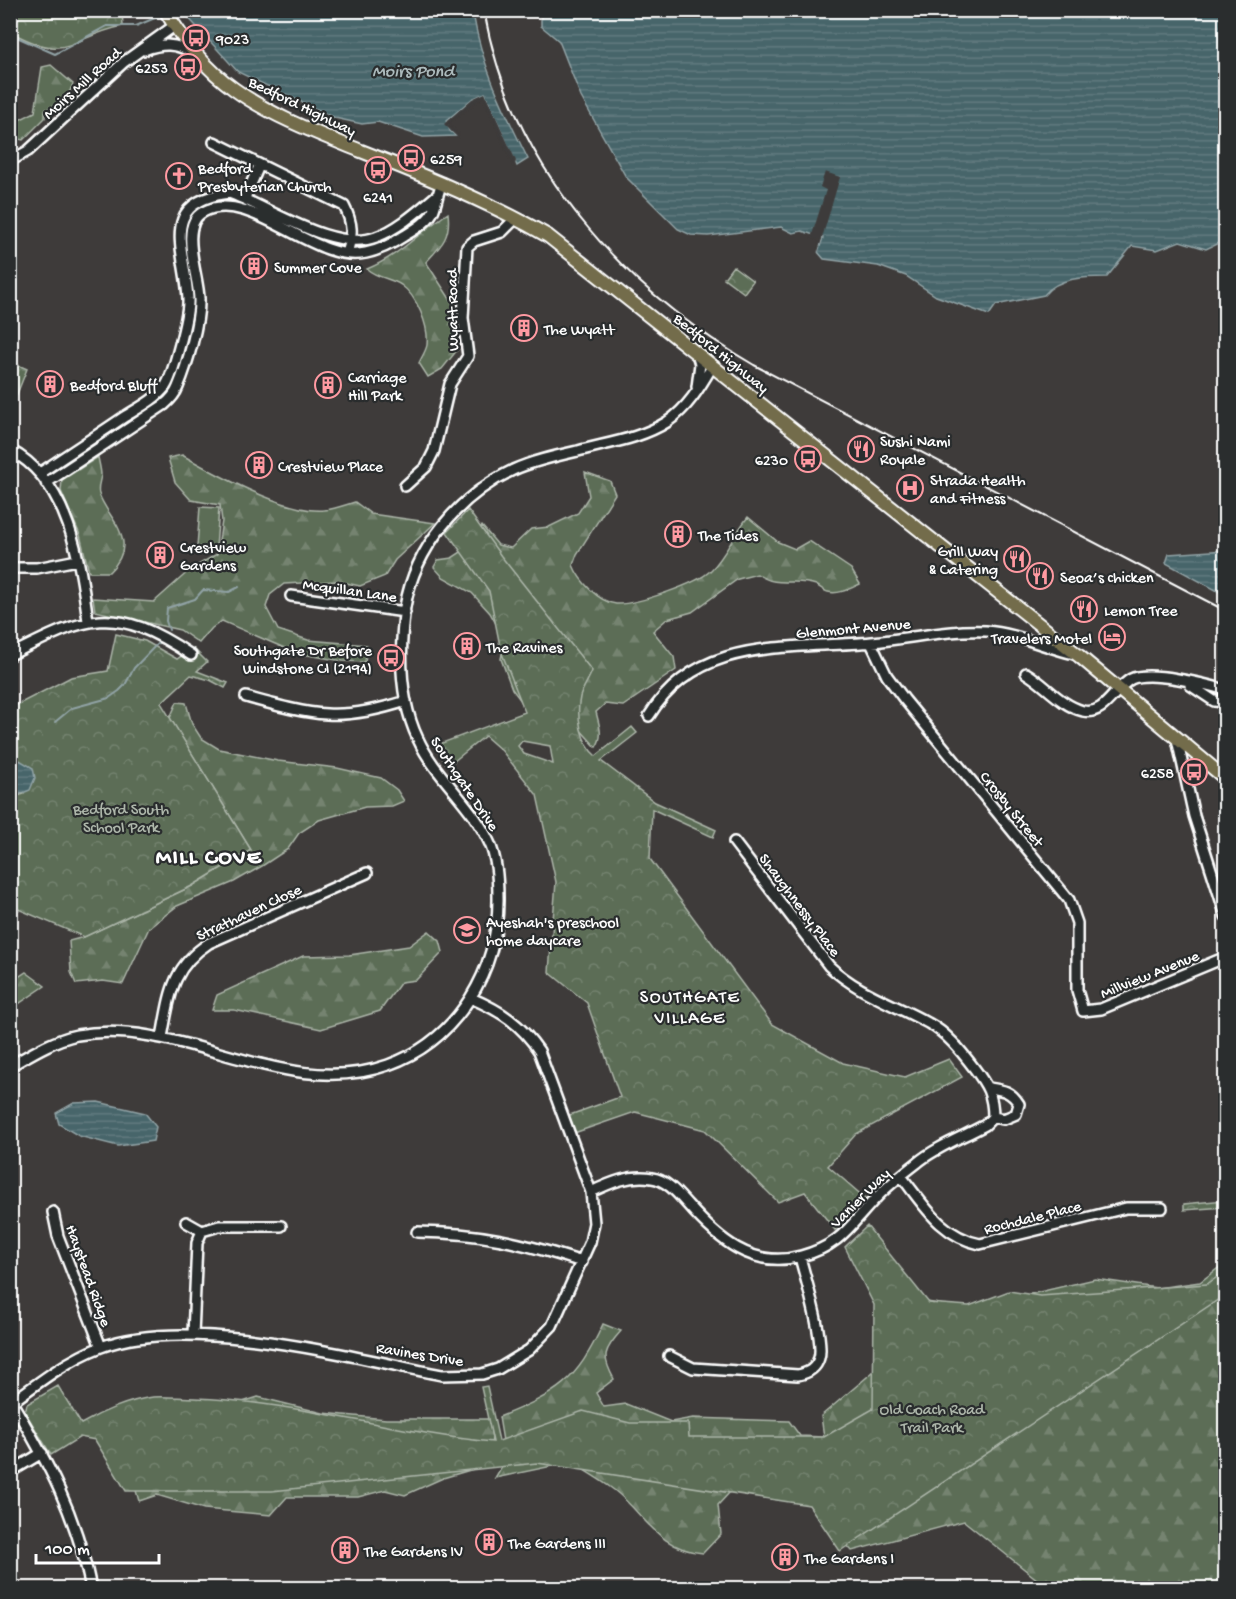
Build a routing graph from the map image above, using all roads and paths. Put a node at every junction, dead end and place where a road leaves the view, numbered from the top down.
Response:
1 (169, 18) edge
2 (133, 55) junction
3 (199, 56) junction
4 (214, 142) dead end
5 (10, 161) edge
6 (259, 166) junction
7 (441, 183) junction
8 (436, 195) junction
9 (245, 198) junction
10 (516, 218) junction
11 (351, 240) junction
12 (346, 253) junction
13 (696, 353) junction
14 (713, 365) junction
15 (696, 393) junction
16 (10, 450) edge
17 (40, 473) junction
18 (46, 483) junction
19 (405, 486) dead end
20 (78, 560) junction
21 (10, 568) edge
22 (291, 596) dead end
23 (405, 612) junction
24 (88, 621) junction
25 (871, 642) junction
26 (10, 655) edge
27 (191, 655) dead end
28 (1079, 656) junction
29 (1026, 673) dead end
30 (1185, 682) junction
31 (1119, 690) junction
32 (1226, 690) edge
33 (246, 697) dead end
34 (406, 701) junction
35 (1226, 702) edge
36 (650, 716) dead end
37 (1177, 739) junction
38 (1226, 779) edge
39 (734, 842) dead end
40 (367, 873) dead end
41 (1226, 916) edge
42 (1226, 957) edge
43 (471, 998) junction
44 (1083, 1011) joint
45 (162, 1037) junction
46 (10, 1066) edge
47 (989, 1088) junction
48 (993, 1117) junction
49 (901, 1176) junction
50 (591, 1192) junction
51 (1162, 1208) dead end
52 (53, 1212) dead end
53 (186, 1222) dead end
54 (281, 1226) dead end
55 (202, 1231) junction
56 (417, 1232) dead end
57 (800, 1257) junction
58 (582, 1262) junction
59 (193, 1335) junction
60 (100, 1347) junction
61 (669, 1356) dead end
62 (11, 1401) edge
63 (42, 1453) junction
64 (10, 1472) edge
65 (91, 1588) edge

1 - 2 street, Moirs Mill Road
1 - 3 main road, Bedford Highway
2 - 3 street
2 - 5 street, Moirs Mill Road
3 - 7 main road, Bedford Highway
4 - 6 street
6 - 9 street
6 - 11 street
7 - 8 street
7 - 10 main road, Bedford Highway
8 - 11 street
8 - 12 street
9 - 11 street
9 - 17 street
10 - 13 main road, Bedford Highway
10 - 19 street, Wyatt Road
11 - 12 street
12 - 18 street
13 - 14 main road, Bedford Highway
13 - 15 street
14 - 15 street, Southgate Drive
14 - 28 main road, Bedford Highway
15 - 23 street, Southgate Drive
16 - 17 street
17 - 18 street
18 - 20 street
20 - 21 street
20 - 24 street
22 - 23 street, Mcquillan Lane
23 - 34 street, Southgate Drive
24 - 26 street
24 - 27 street
25 - 28 street, Glenmont Avenue
25 - 36 street, Glenmont Avenue
25 - 44 street, Crosby Street
28 - 31 main road, Bedford Highway
29 - 31 street
30 - 31 street
30 - 32 street
30 - 35 street
31 - 37 main road, Bedford Highway
33 - 34 street
34 - 43 street, Southgate Drive
37 - 38 main road, Bedford Highway
37 - 41 street
39 - 47 street, Shaughnessy Place
40 - 45 street, Strathaven Close
42 - 44 street, Millview Avenue
43 - 45 street, Southgate Drive
43 - 50 street, Ravines Drive
45 - 46 street, Southgate Drive
47 - 48 street
47 - 48 street
48 - 49 street, Vanier Way
49 - 51 street, Rochdale Place
49 - 57 street, Vanier Way
50 - 57 street, Vanier Way
50 - 58 street, Ravines Drive
52 - 60 street, Haystead Ridge
53 - 55 street
54 - 55 street
55 - 59 street
56 - 58 street
57 - 61 street
58 - 59 street, Ravines Drive
59 - 60 street, Ravines Drive
60 - 62 street, Ravines Drive
62 - 63 street
63 - 64 street
63 - 65 street

